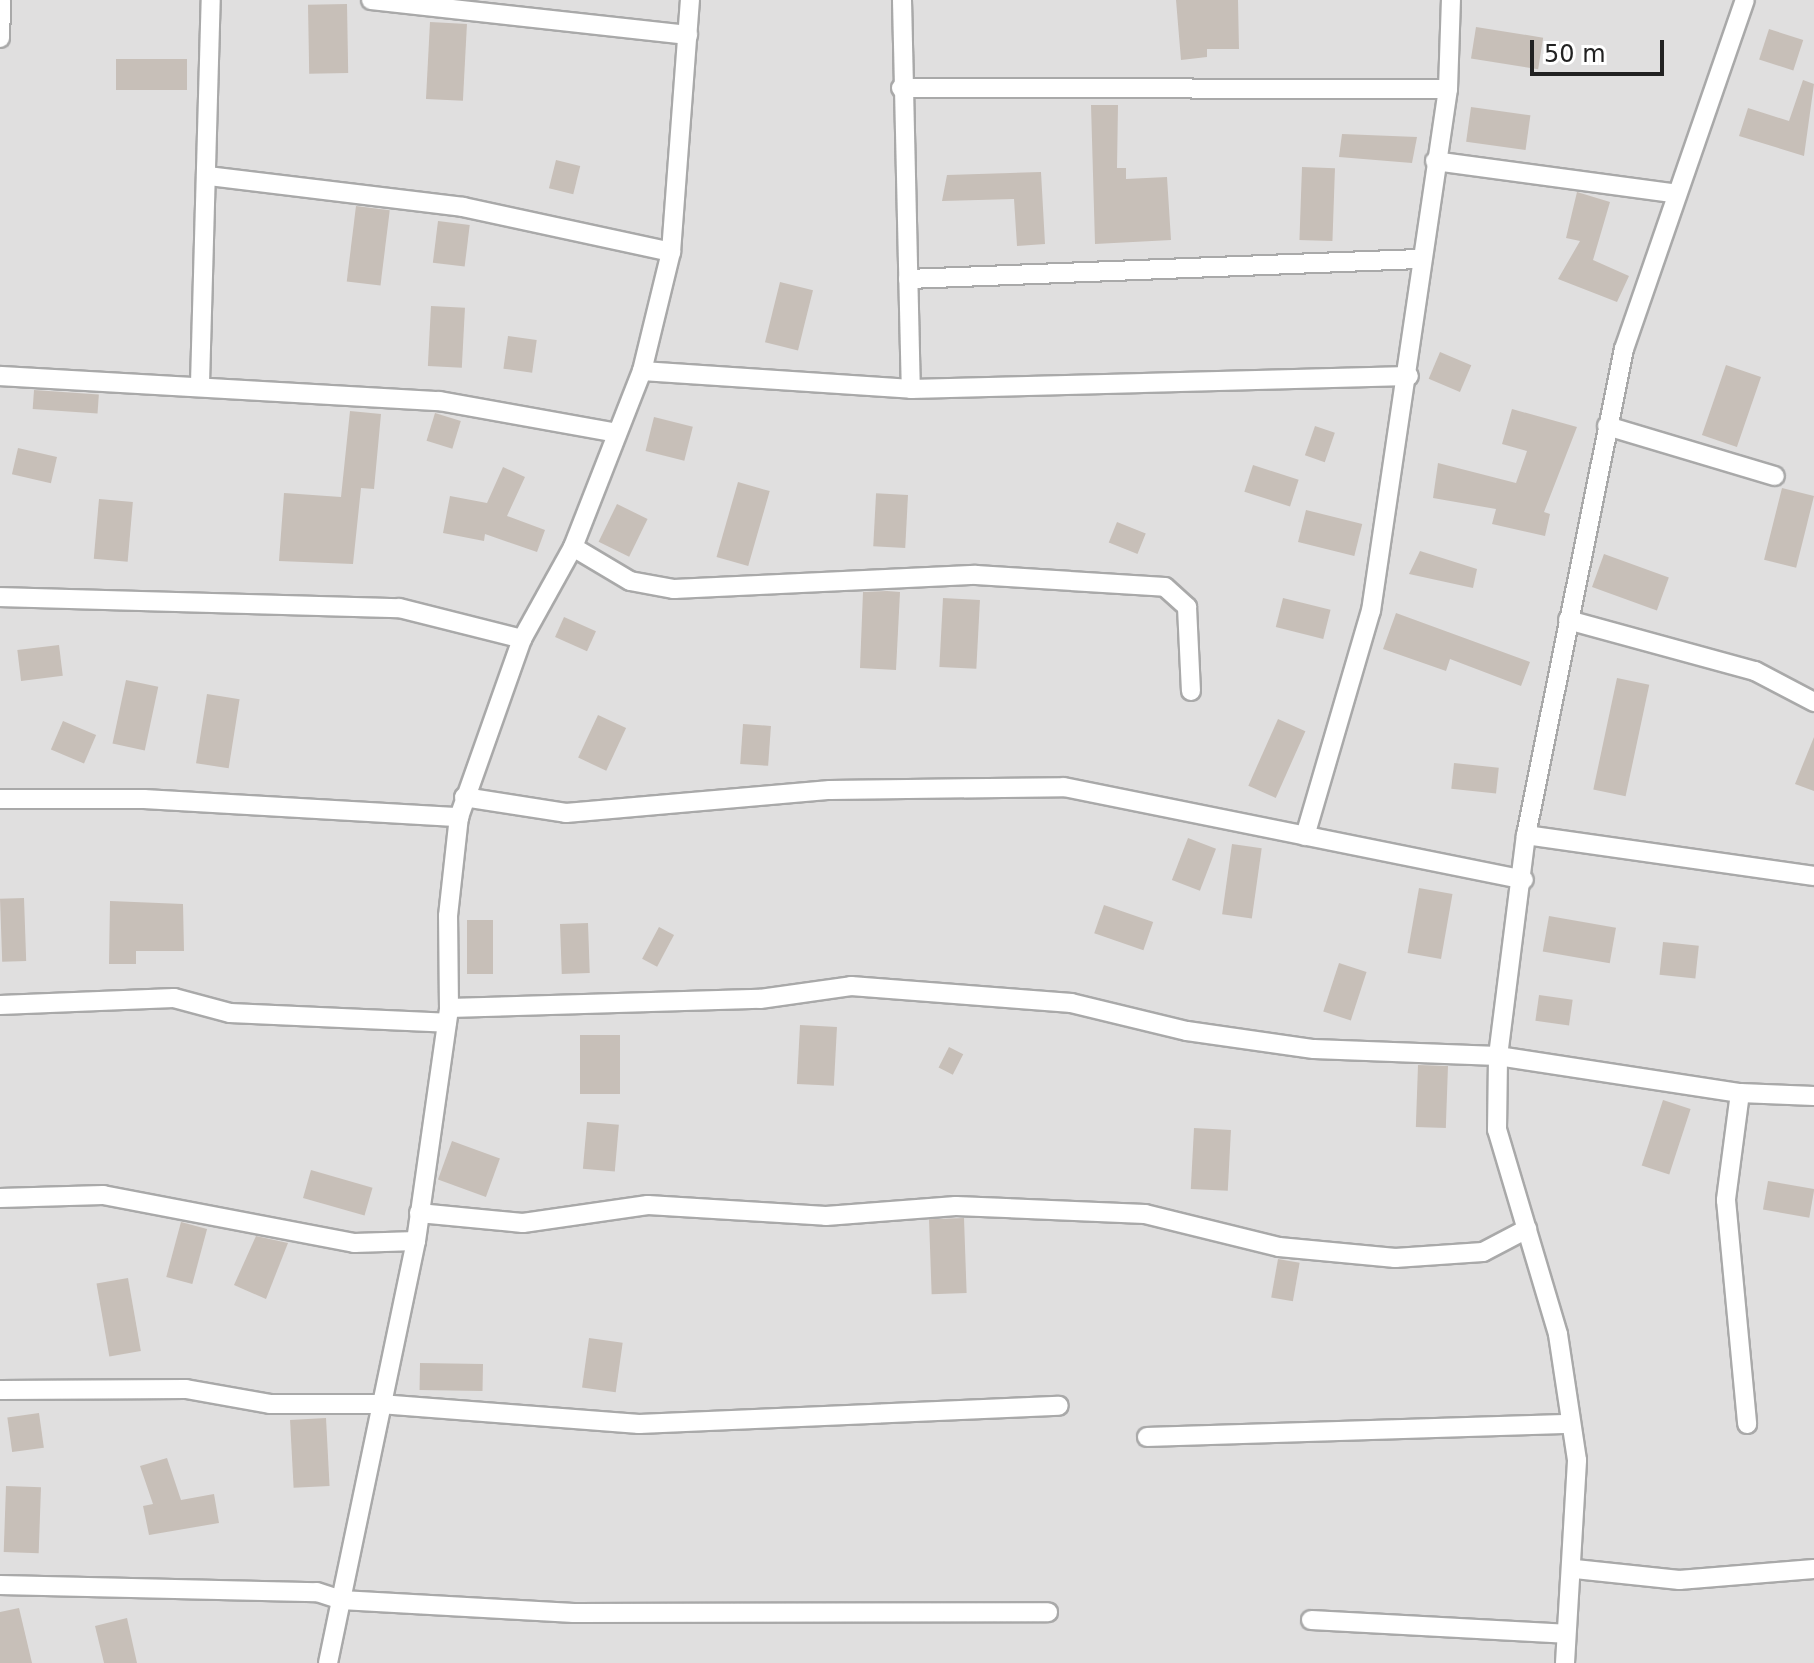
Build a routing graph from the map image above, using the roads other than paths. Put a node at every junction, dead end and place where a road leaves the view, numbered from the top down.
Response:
1 (1, 0) edge
2 (211, 0) edge
3 (371, 0) edge
4 (690, 0) edge
5 (902, 0) edge
6 (1451, 0) edge
7 (1745, 0) edge
8 (688, 35) junction
9 (0, 38) edge
10 (901, 88) junction
11 (1448, 89) junction
12 (1435, 161) junction
13 (208, 176) junction
14 (1673, 193) junction
15 (671, 252) junction
16 (1420, 259) junction
17 (908, 279) junction
18 (642, 371) junction
19 (0, 376) edge
20 (1409, 376) junction
21 (200, 383) junction
22 (911, 389) junction
23 (1607, 426) junction
24 (616, 433) junction
25 (1775, 476) dead end
26 (573, 547) junction
27 (0, 597) edge
28 (1568, 620) junction
29 (522, 639) junction
30 (1191, 691) dead end
31 (1814, 702) edge
32 (464, 797) junction
33 (0, 799) edge
34 (459, 817) junction
35 (1526, 835) junction
36 (1305, 836) junction
37 (1814, 876) edge
38 (1524, 880) junction
39 (0, 1005) edge
40 (448, 1016) junction
41 (1498, 1056) junction
42 (1740, 1093) junction
43 (1814, 1096) edge
44 (0, 1198) edge
45 (419, 1213) junction
46 (1527, 1229) junction
47 (416, 1241) junction
48 (0, 1390) edge
49 (380, 1404) junction
50 (1059, 1406) dead end
51 (1571, 1424) junction
52 (1747, 1424) dead end
53 (1147, 1437) dead end
54 (1575, 1569) junction
55 (1814, 1569) edge
56 (0, 1585) edge
57 (341, 1600) junction
58 (1048, 1612) dead end
59 (1311, 1620) dead end
60 (1566, 1634) junction
61 (328, 1663) edge
62 (1565, 1663) edge

1 - 9 street
2 - 13 street
3 - 8 street
4 - 8 street
5 - 10 street
6 - 11 street
7 - 14 street
8 - 15 street
10 - 11 street
10 - 17 street
11 - 12 street
12 - 14 street
12 - 16 street
13 - 15 street
13 - 21 street
14 - 23 street
15 - 18 street
16 - 17 street
16 - 20 street
17 - 22 street
18 - 22 street
18 - 24 street
19 - 21 street
20 - 22 street
20 - 36 street
21 - 24 street
23 - 25 street
23 - 28 street
24 - 26 street
26 - 29 street
26 - 30 street
27 - 29 street
28 - 31 street
28 - 35 street
29 - 32 street
32 - 34 street
32 - 36 street
33 - 34 street
34 - 40 street
35 - 37 street
35 - 38 street
36 - 38 street
38 - 41 street
39 - 40 street
40 - 41 street
40 - 45 street
41 - 42 street
41 - 46 street
42 - 43 street
42 - 52 street
44 - 47 street
45 - 46 street
45 - 47 street
46 - 51 street
47 - 49 street
48 - 49 street
49 - 50 street
49 - 57 street
51 - 53 street
51 - 54 street
54 - 55 street
54 - 60 street
56 - 57 street
57 - 58 street
57 - 61 street
59 - 60 street
60 - 62 street

